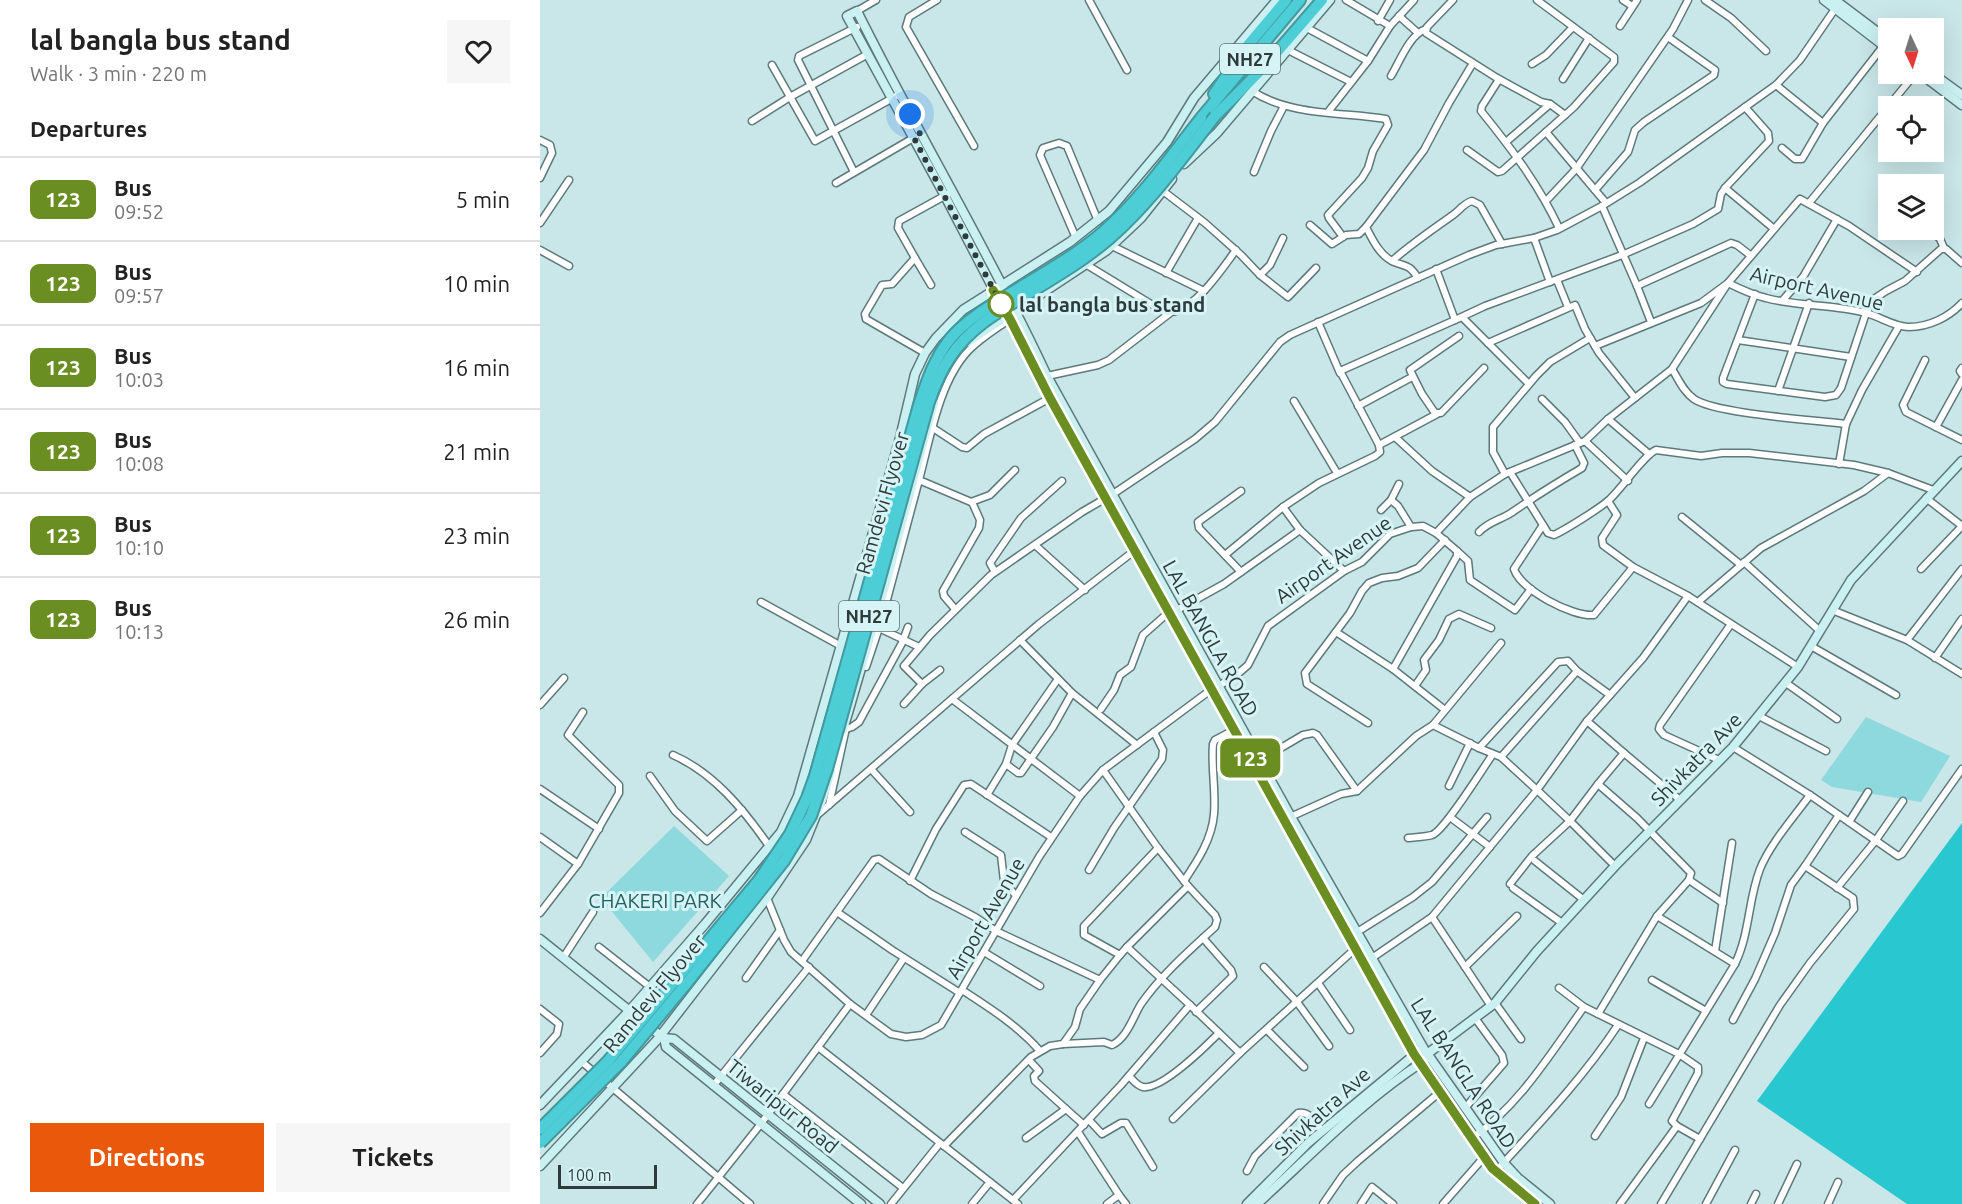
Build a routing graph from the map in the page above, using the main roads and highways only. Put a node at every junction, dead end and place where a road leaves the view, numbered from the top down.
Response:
1 (1286, 0) edge
2 (1300, 0) edge
3 (1318, 1) edge
4 (1201, 118) junction
5 (540, 1129) edge
6 (540, 1143) edge

1 - 4 highway
2 - 4 highway, Ramdevi Flyover / NH27
3 - 6 highway, Ramdevi Flyover / NH27, bridge
4 - 5 highway, Ramdevi Flyover / NH27, bridge

